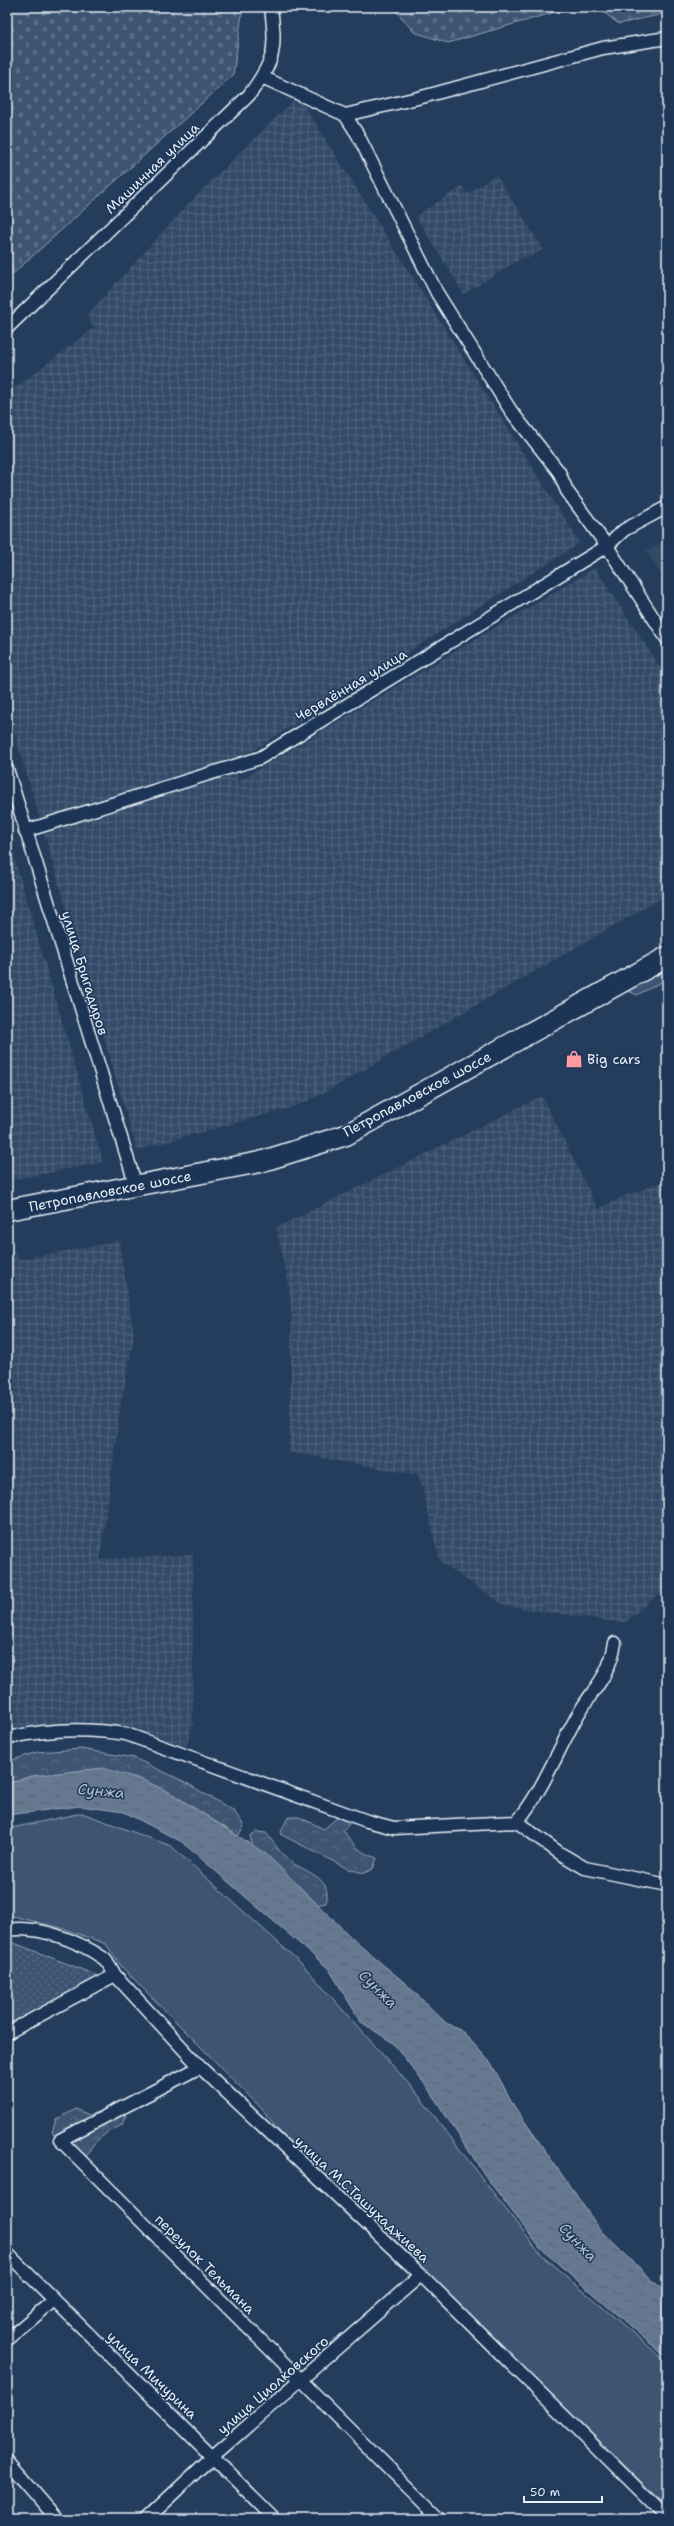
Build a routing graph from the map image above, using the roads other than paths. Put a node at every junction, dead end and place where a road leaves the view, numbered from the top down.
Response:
1 (271, 7) edge
2 (667, 38) edge
3 (262, 77) junction
4 (345, 115) junction
5 (7, 328) edge
6 (667, 507) edge
7 (607, 546) junction
8 (667, 639) edge
9 (7, 769) edge
10 (25, 831) junction
11 (667, 957) edge
12 (136, 1186) junction
13 (7, 1210) edge
14 (615, 1643) dead end
15 (7, 1738) edge
16 (517, 1822) junction
17 (667, 1886) edge
18 (7, 1930) edge
19 (115, 1975) junction
20 (7, 2033) edge
21 (200, 2067) junction
22 (7, 2253) edge
23 (421, 2275) junction
24 (54, 2300) junction
25 (7, 2340) edge
26 (300, 2381) junction
27 (213, 2456) junction
28 (7, 2461) edge
29 (667, 2518) edge
30 (57, 2519) edge
31 (146, 2519) edge
32 (274, 2519) edge
33 (440, 2519) edge

1 - 3 street, Машинная улица
2 - 4 street
3 - 4 street
3 - 5 street, Машинная улица
4 - 7 street
6 - 7 street, Червлённая улица
7 - 8 street
7 - 10 street, Червлённая улица
9 - 10 street, улица Бригадиров
10 - 12 street, улица Бригадиров
11 - 12 main road, Петропавловское шоссе
12 - 13 main road, Петропавловское шоссе
14 - 16 street
15 - 16 street
16 - 17 street
18 - 19 street, улица М.С.Ташухаджиева
19 - 20 street
19 - 21 street, улица М.С.Ташухаджиева
21 - 23 street, улица М.С.Ташухаджиева
21 - 26 street, переулок Тельмана
22 - 24 street, улица Мичурина
23 - 26 street, улица Циолковского
23 - 29 street, улица М.С.Ташухаджиева
24 - 25 street
24 - 27 street, улица Мичурина
26 - 27 street, улица Циолковского
26 - 33 street, переулок Тельмана
27 - 31 street, улица Циолковского
27 - 32 street, улица Мичурина
28 - 30 street

